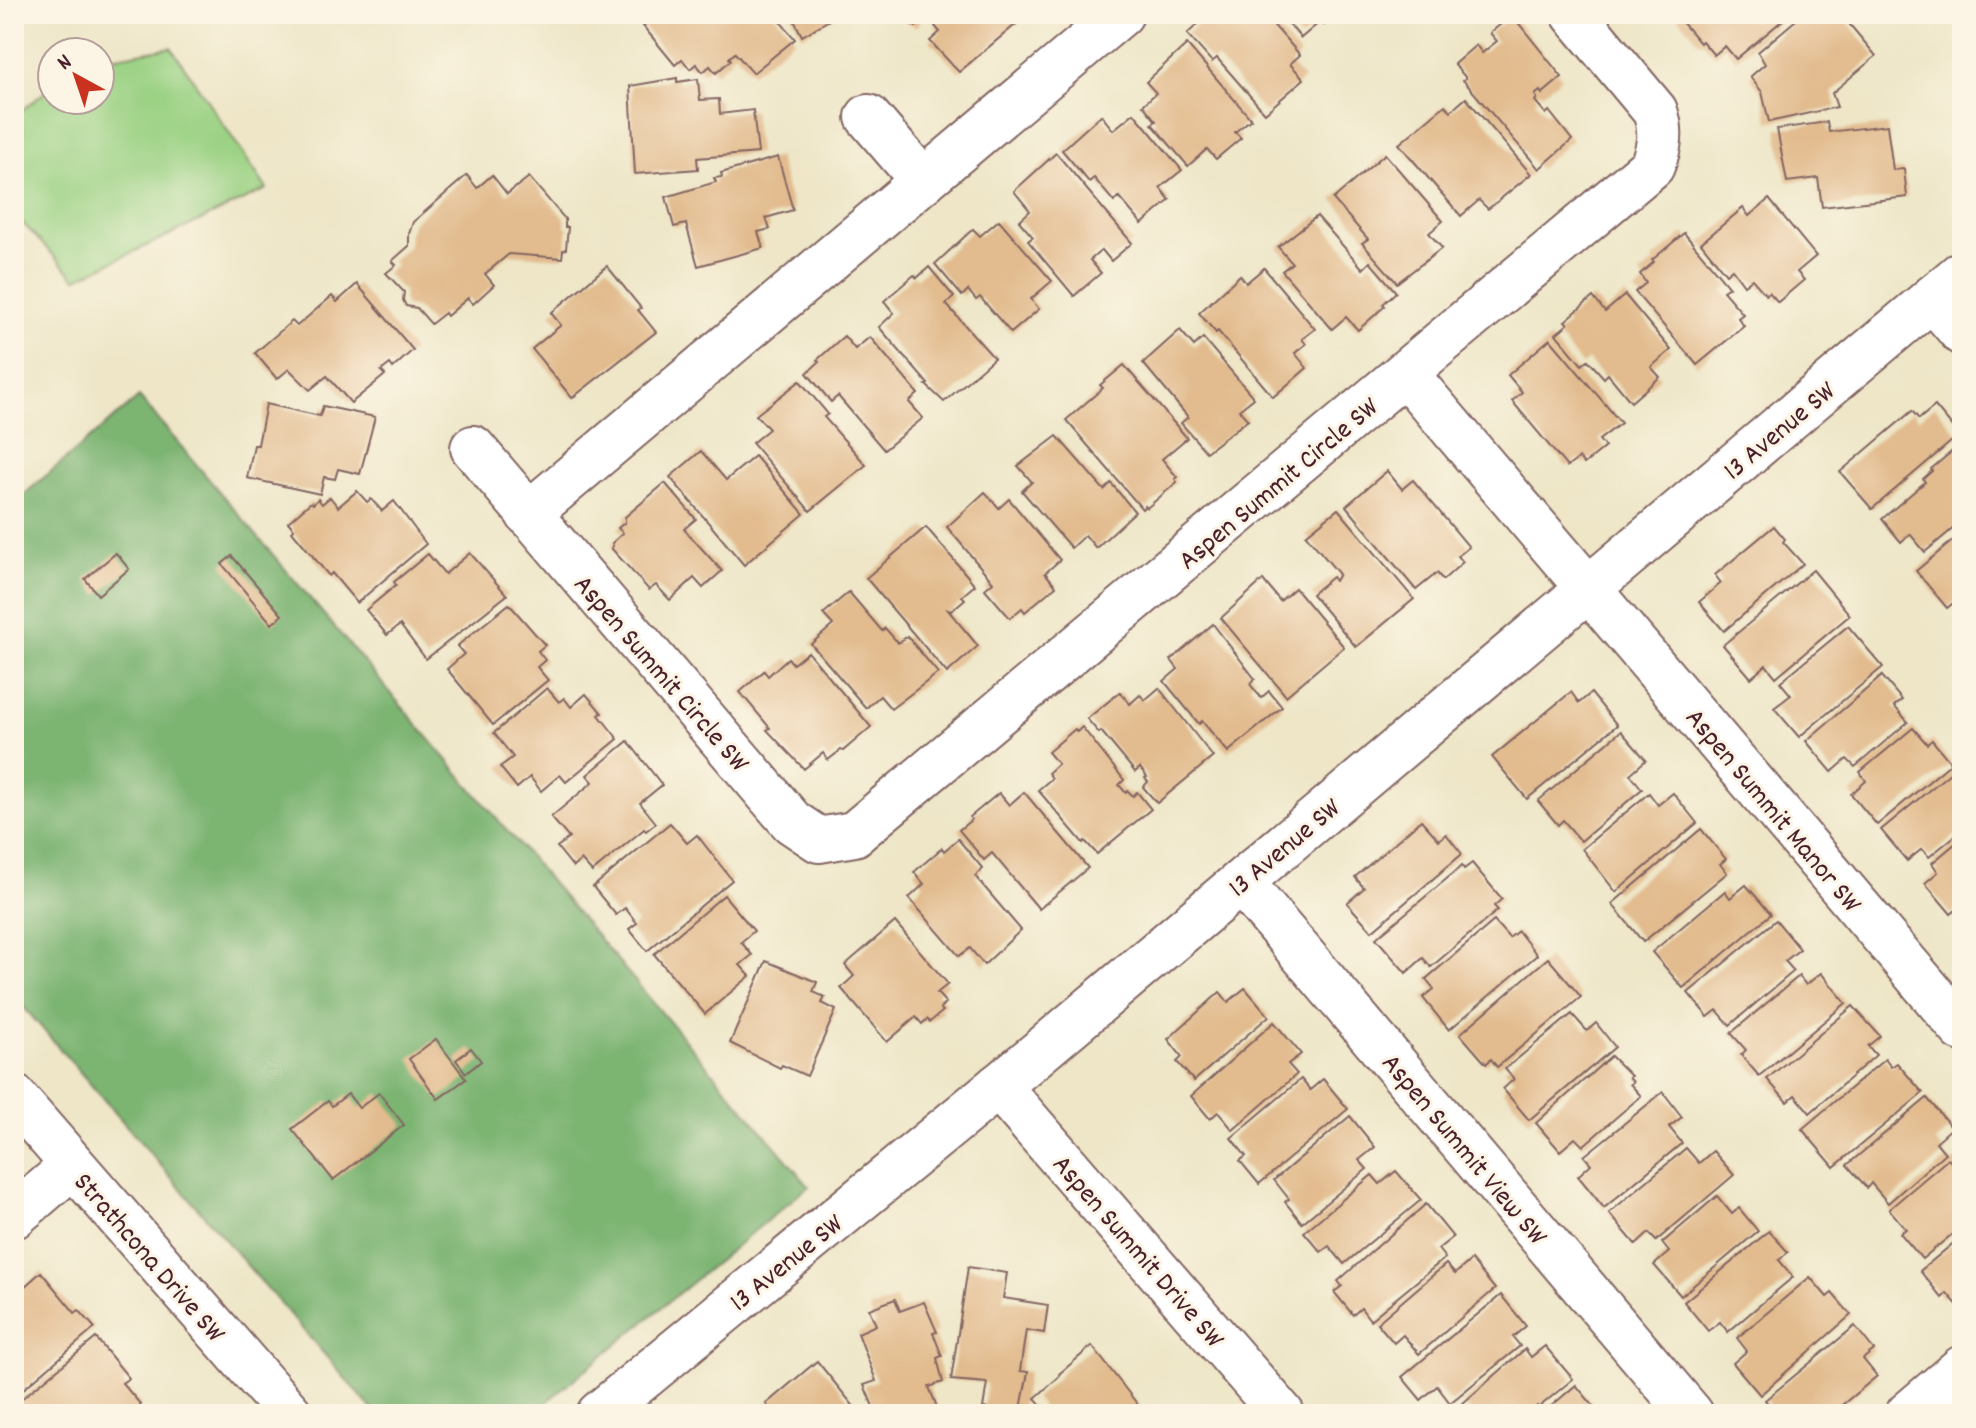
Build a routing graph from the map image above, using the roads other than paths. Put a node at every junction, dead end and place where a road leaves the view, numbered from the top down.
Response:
1 (1121, 14) edge
2 (1574, 14) edge
3 (868, 117) dead end
4 (923, 181) junction
5 (1947, 286) edge
6 (1962, 333) edge
7 (1406, 374) junction
8 (473, 448) dead end
9 (528, 514) junction
10 (1588, 589) junction
11 (1241, 882) junction
12 (1962, 1029) edge
13 (998, 1086) junction
14 (14, 1097) edge
15 (72, 1166) junction
16 (14, 1216) edge
17 (1962, 1368) edge
18 (290, 1414) edge
19 (599, 1414) edge
20 (1282, 1414) edge
21 (1691, 1414) edge
22 (1908, 1414) edge

1 - 4 street
2 - 7 street, Aspen Summit Circle SW
3 - 4 street
4 - 9 street
5 - 6 street
5 - 10 street, 13 Avenue SW
7 - 9 street, Aspen Summit Circle SW
7 - 10 street
8 - 9 street, Aspen Summit Circle SW
10 - 11 street, 13 Avenue SW
10 - 12 street, Aspen Summit Manor SW
11 - 13 street, 13 Avenue SW
11 - 21 street, Aspen Summit View SW
13 - 19 street, 13 Avenue SW
13 - 20 street, Aspen Summit Drive SW
14 - 15 street, Strathcona Drive SW
15 - 16 street
15 - 18 street, Strathcona Drive SW
17 - 22 street

